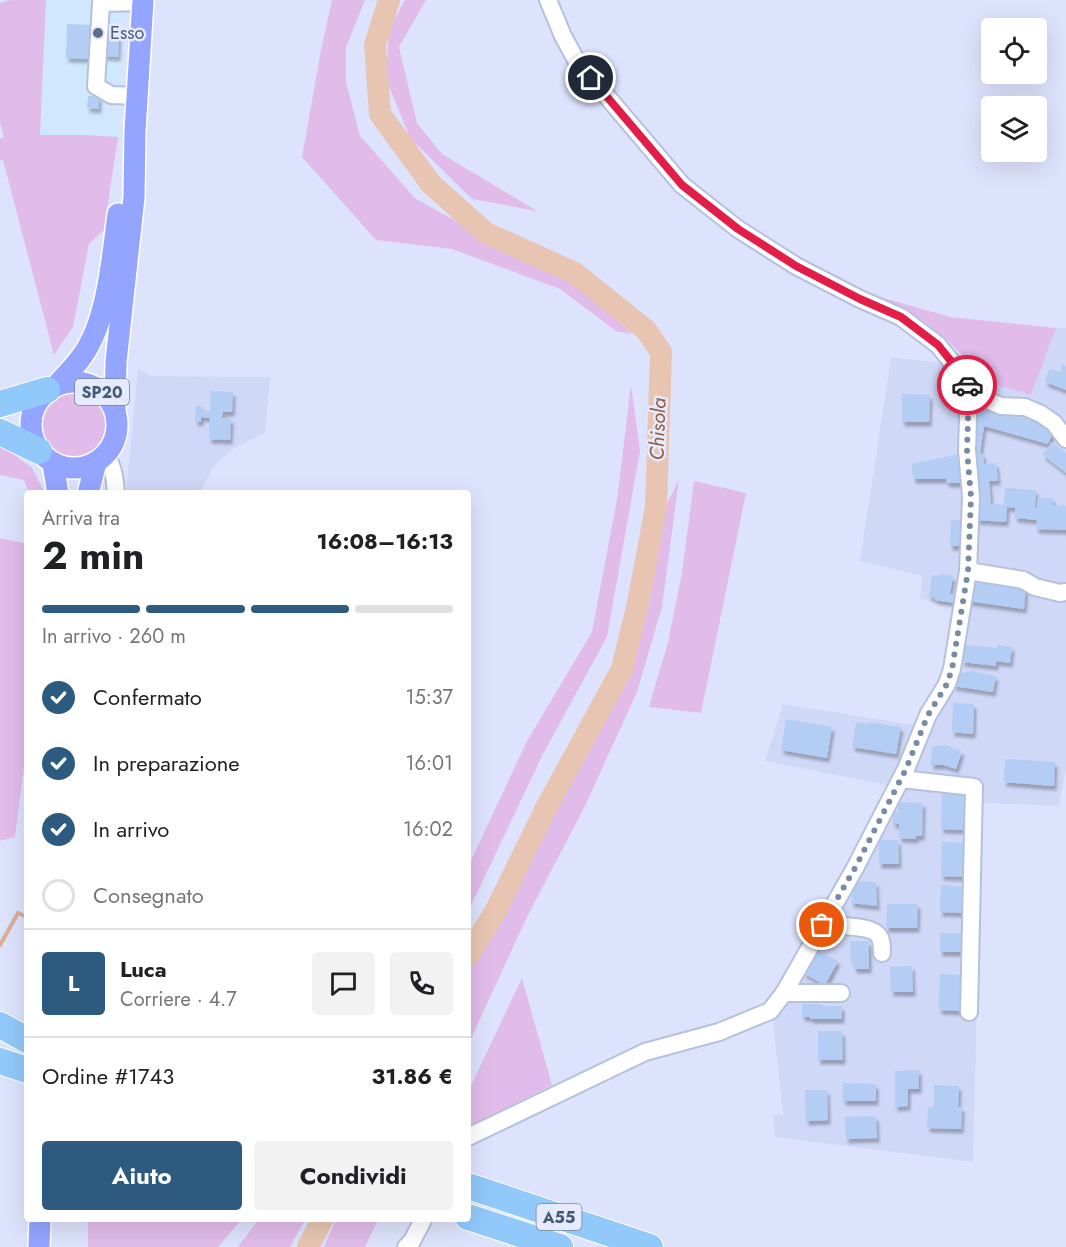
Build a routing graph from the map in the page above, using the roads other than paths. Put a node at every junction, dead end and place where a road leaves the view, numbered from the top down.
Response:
1 (548, 0) edge
2 (142, 1) edge
3 (137, 96) junction
4 (135, 131) junction
5 (53, 387) junction
6 (969, 387) junction
7 (0, 404) edge
8 (115, 410) junction
9 (0, 432) edge
10 (1066, 439) edge
11 (46, 457) junction
12 (101, 458) junction
13 (57, 490) edge
14 (89, 490) edge
15 (116, 490) edge
16 (968, 571) junction
17 (1066, 592) edge
18 (901, 779) junction
19 (822, 925) junction
20 (882, 953) dead end
21 (784, 993) junction
22 (841, 993) dead end
23 (969, 1012) dead end
24 (0, 1025) edge
25 (0, 1031) edge
26 (24, 1038) edge
27 (24, 1039) edge
28 (0, 1061) edge
29 (24, 1069) edge
30 (471, 1136) edge
31 (471, 1187) edge
32 (471, 1218) edge
33 (40, 1222) edge
34 (422, 1222) edge
35 (413, 1245) edge
36 (39, 1247) edge
37 (560, 1247) edge
38 (650, 1247) edge

1 - 6 street
2 - 3 main road, SP20
2 - 3 street
3 - 4 main road, SP20
4 - 5 main road, SP20
4 - 8 main road, SP20
5 - 7 highway
5 - 8 main road, SP20
5 - 11 main road, SP20
6 - 10 street
6 - 16 street
8 - 12 main road, SP20
9 - 11 highway
11 - 12 main road
11 - 13 main road, SP20
12 - 14 main road, SP20
12 - 15 street
16 - 17 street
16 - 18 street
18 - 19 street
18 - 23 street
19 - 20 street
19 - 21 street
21 - 22 street
21 - 30 street
24 - 26 highway
25 - 27 highway
28 - 29 highway
31 - 38 highway, A55
32 - 37 highway, A55
33 - 36 main road
34 - 35 street

